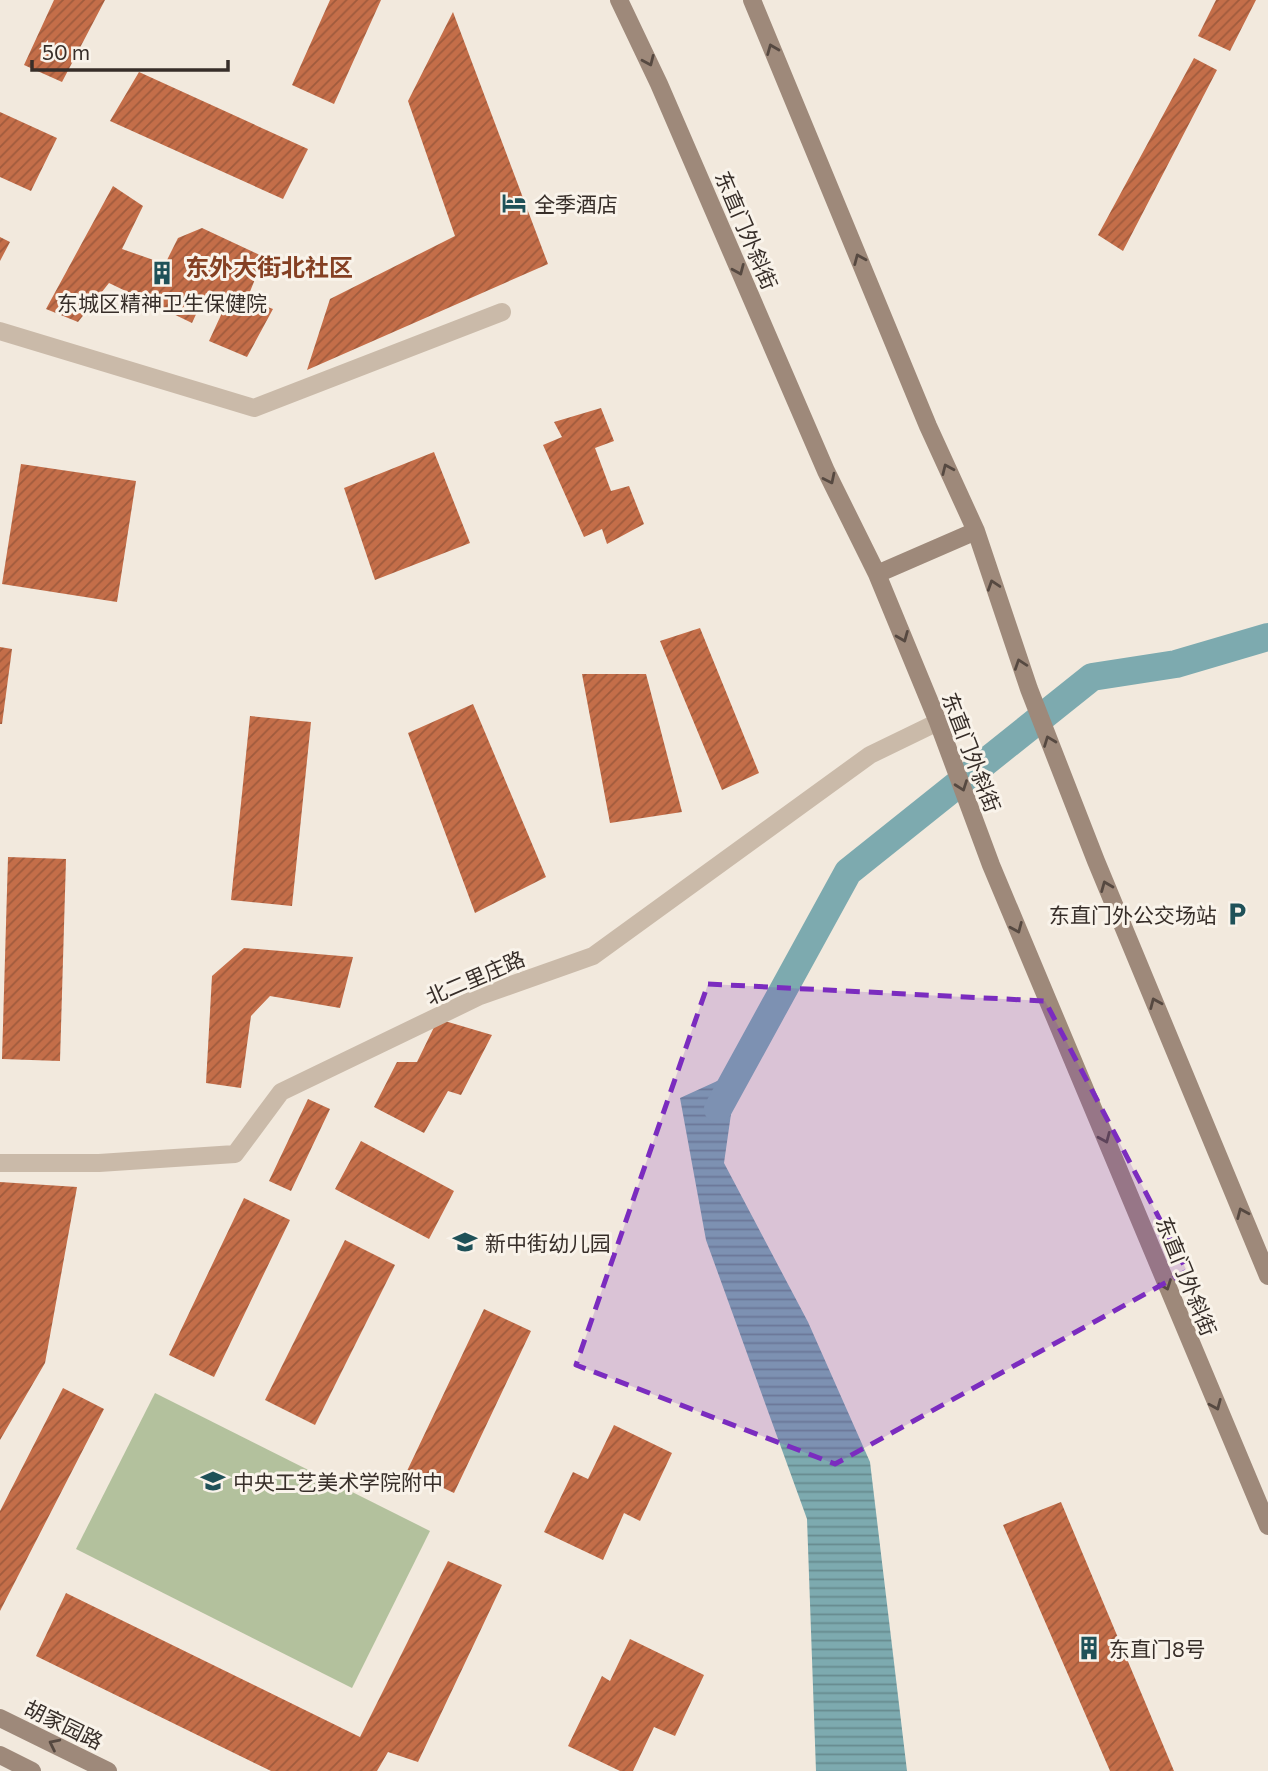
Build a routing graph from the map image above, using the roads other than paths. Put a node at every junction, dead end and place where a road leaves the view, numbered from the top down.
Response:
1 (619, 0) edge
2 (752, 0) edge
3 (502, 312) dead end
4 (0, 331) edge
5 (976, 531) junction
6 (877, 574) junction
7 (938, 722) junction
8 (0, 1163) edge
9 (1268, 1276) edge
10 (1268, 1526) edge
11 (0, 1718) edge
12 (0, 1755) edge
13 (32, 1771) edge
14 (108, 1771) edge

1 -> 6 main road, 东直门外斜街
5 -> 2 main road
3 - 4 street
5 - 6 main road
9 -> 5 main road
6 -> 7 main road, 东直门外斜街
7 - 8 street, 北二里庄路
7 -> 10 main road, 东直门外斜街
14 -> 11 main road, 胡家园路
12 - 13 main road

